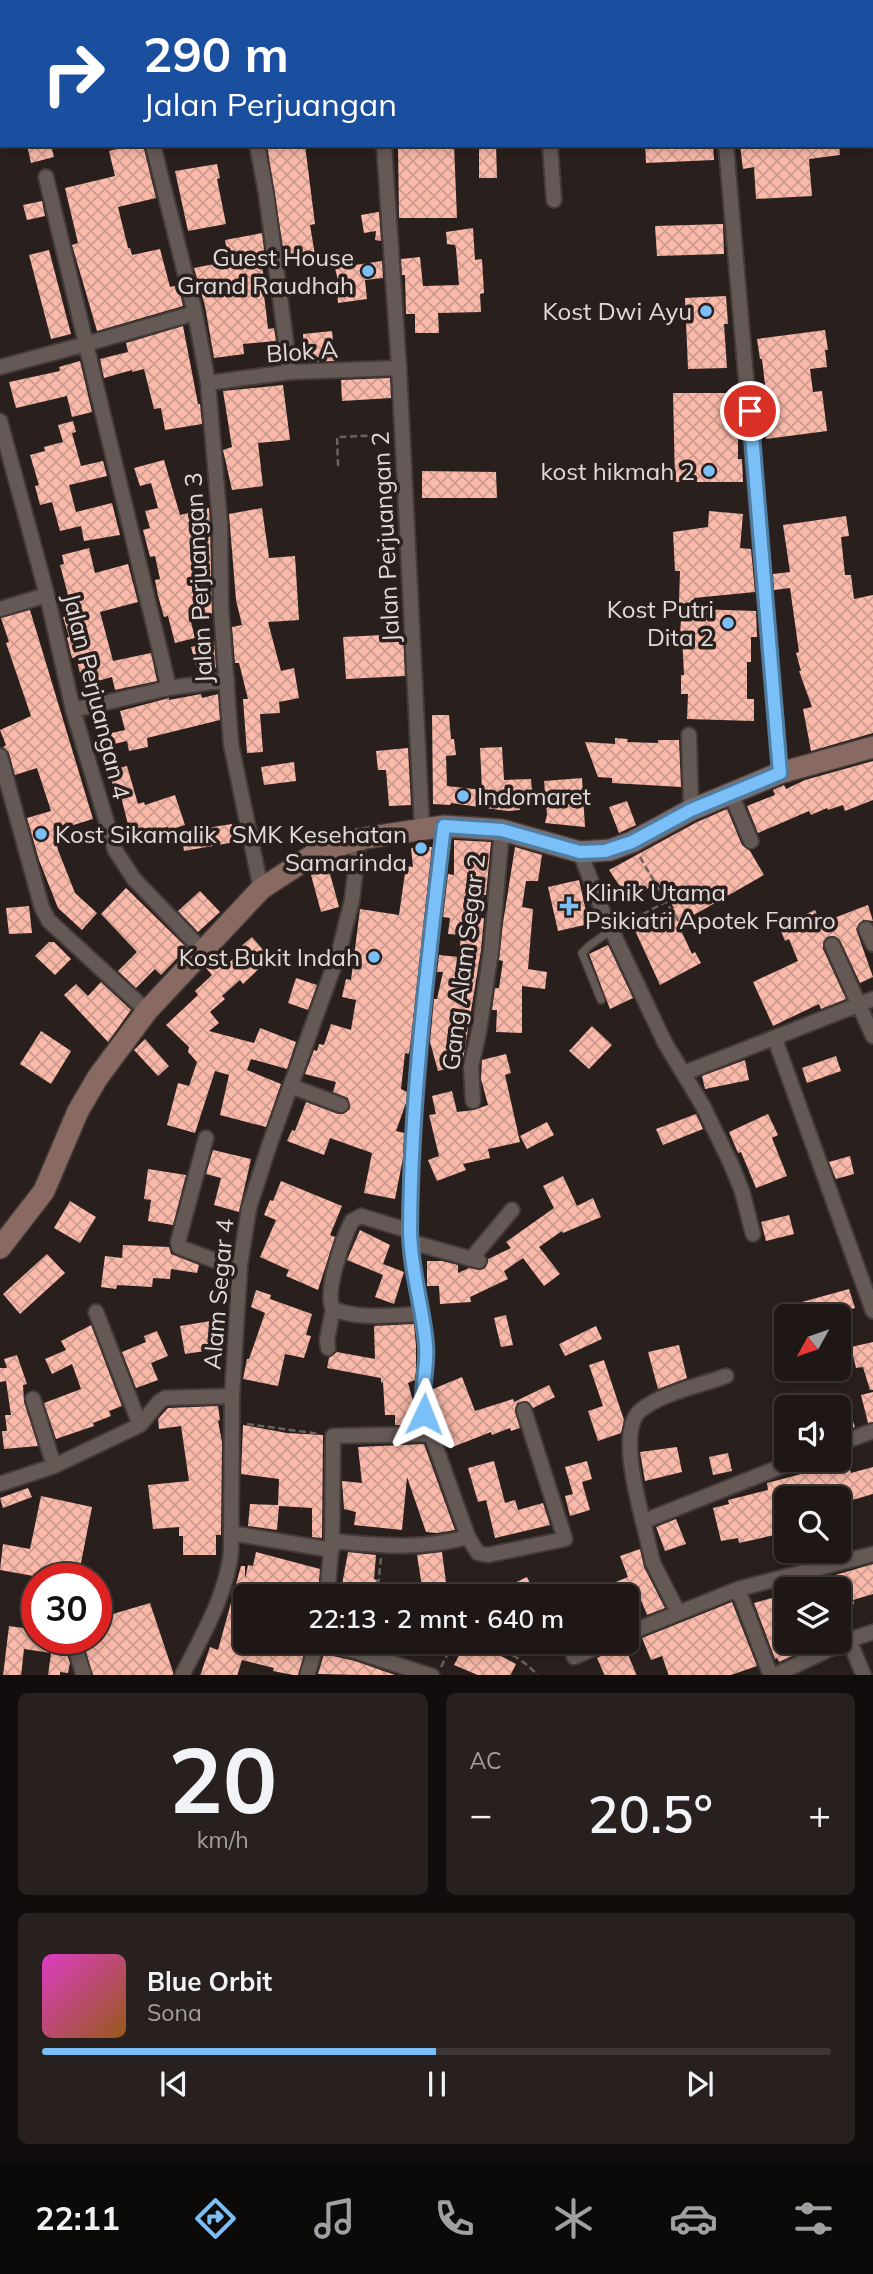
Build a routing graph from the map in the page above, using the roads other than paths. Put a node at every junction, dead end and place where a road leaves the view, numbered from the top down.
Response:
1 (153, 147) edge
2 (257, 147) edge
3 (384, 147) edge
4 (550, 147) edge
5 (726, 147) edge
6 (46, 177) dead end
7 (554, 200) dead end
8 (194, 313) junction
9 (86, 344) junction
10 (0, 367) edge
11 (399, 368) junction
12 (290, 372) junction
13 (208, 383) junction
14 (0, 421) edge
15 (47, 595) junction
16 (0, 609) edge
17 (227, 680) junction
18 (169, 688) junction
19 (73, 710) junction
20 (689, 735) dead end
21 (873, 747) edge
22 (0, 756) edge
23 (780, 773) junction
24 (731, 794) junction
25 (691, 810) junction
26 (444, 826) junction
27 (422, 828) junction
28 (502, 830) junction
29 (359, 839) junction
30 (751, 841) dead end
31 (580, 852) junction
32 (261, 889) junction
33 (866, 929) dead end
34 (611, 930) junction
35 (873, 944) edge
36 (832, 945) dead end
37 (204, 952) junction
38 (601, 1000) dead end
39 (866, 1002) edge
40 (147, 1012) junction
41 (873, 1036) edge
42 (775, 1039) junction
43 (684, 1073) junction
44 (290, 1086) junction
45 (473, 1101) dead end
46 (341, 1105) dead end
47 (206, 1138) dead end
48 (512, 1210) dead end
49 (754, 1234) dead end
50 (410, 1237) junction
51 (0, 1248) edge
52 (240, 1265) junction
53 (333, 1309) junction
54 (873, 1311) edge
55 (96, 1312) dead end
56 (422, 1314) junction
57 (328, 1348) dead end
58 (726, 1376) dead end
59 (232, 1396) junction
60 (33, 1399) dead end
61 (524, 1410) dead end
62 (140, 1425) junction
63 (873, 1432) edge
64 (430, 1434) junction
65 (851, 1440) edge
66 (54, 1465) junction
67 (774, 1470) edge
68 (0, 1484) edge
69 (644, 1521) junction
70 (231, 1533) junction
71 (468, 1537) junction
72 (332, 1546) junction
73 (873, 1554) edge
74 (328, 1584) edge
75 (738, 1589) junction
76 (678, 1612) junction
77 (639, 1628) edge
78 (873, 1632) edge
79 (851, 1639) edge
80 (851, 1645) edge
81 (77, 1654) edge
82 (313, 1654) edge
83 (365, 1654) edge
84 (581, 1654) edge
85 (818, 1654) edge
86 (574, 1657) dead end
87 (84, 1675) edge
88 (182, 1675) edge
89 (307, 1675) edge
90 (434, 1675) edge
91 (772, 1675) edge
92 (864, 1675) edge

1 - 8 street, Jalan Perjuangan 3
2 - 12 street
3 - 11 street, Jalan Perjuangan 2
4 - 7 street
5 - 23 street
6 - 9 street
8 - 9 street
8 - 13 street, Jalan Perjuangan 3
9 - 10 street
9 - 18 street
11 - 12 street, Blok A
11 - 27 street, Jalan Perjuangan 2
12 - 13 street, Blok A
13 - 17 street, Jalan Perjuangan 3
14 - 15 street, Jalan Perjuangan 4
15 - 16 street
15 - 19 street, Jalan Perjuangan 4
17 - 18 street
17 - 32 street, Jalan Perjuangan 3
18 - 19 street
19 - 37 street, Jalan Perjuangan 4
20 - 25 street
21 - 23 street
22 - 40 street
23 - 24 street
24 - 25 street
24 - 30 street
25 - 31 street
26 - 27 street
26 - 28 street
26 - 50 street
27 - 29 street
28 - 31 street
28 - 45 street, Gang Alam Segar 2
29 - 32 street
29 - 44 street, Alam Segar 4
31 - 34 street
32 - 37 street
33 - 35 street
34 - 38 lane
34 - 43 street
36 - 39 street
37 - 40 street
39 - 41 street
39 - 42 street
40 - 51 street
42 - 43 street
42 - 54 street
43 - 49 street
44 - 46 street
44 - 52 street, Alam Segar 4
47 - 52 street
48 - 50 street
50 - 53 street
50 - 56 street
52 - 59 street, Alam Segar 4
53 - 56 street
53 - 57 street
55 - 62 street
56 - 64 street
58 - 69 street
59 - 62 street
59 - 70 street, Alam Segar 4
60 - 66 street
61 - 71 street
62 - 66 street
63 - 65 street
64 - 71 street
64 - 72 street
66 - 68 street
67 - 69 street
69 - 76 street
70 - 72 street
70 - 88 street, Alam Segar 4
71 - 72 street
72 - 74 street
73 - 75 street
75 - 76 street
75 - 91 street
76 - 77 street
78 - 79 street
80 - 92 street
81 - 87 street
82 - 89 street
83 - 90 street
84 - 86 street
85 - 91 street

